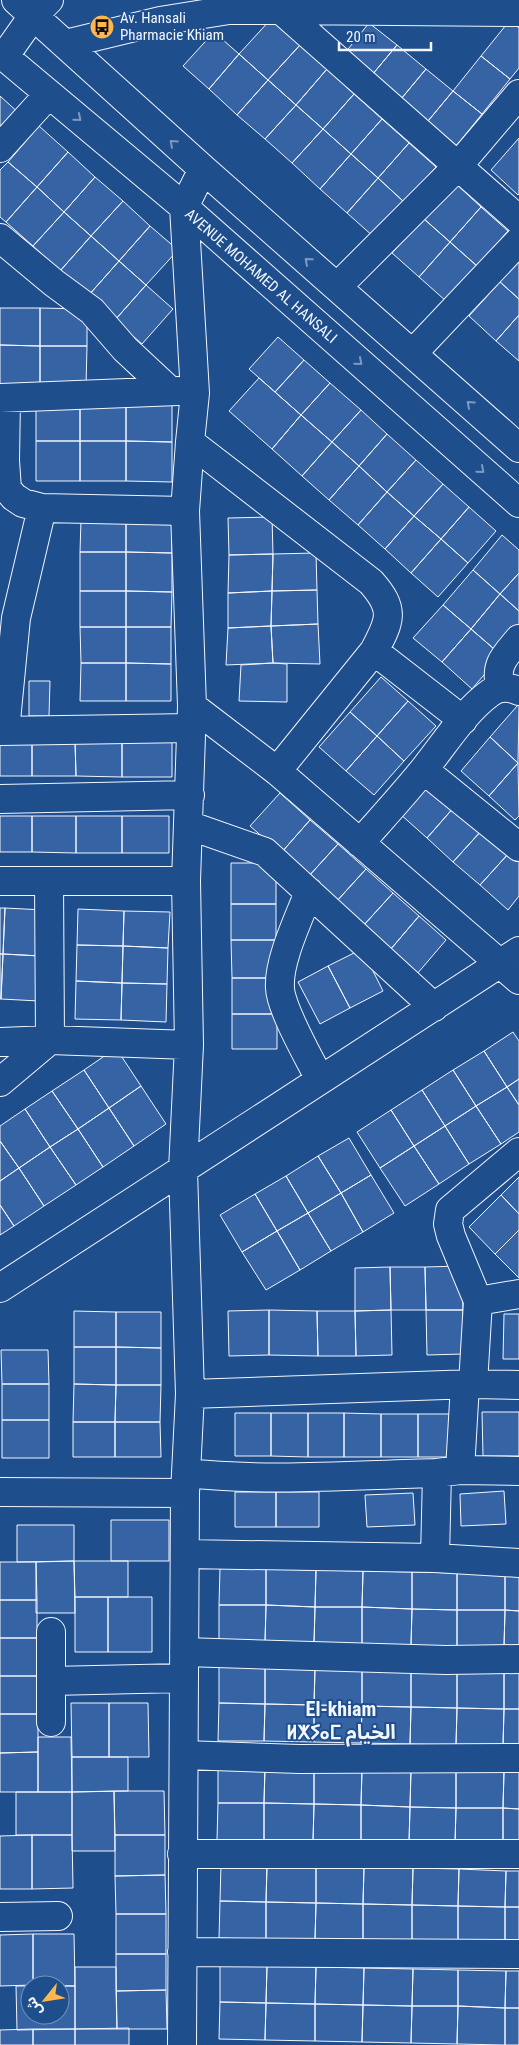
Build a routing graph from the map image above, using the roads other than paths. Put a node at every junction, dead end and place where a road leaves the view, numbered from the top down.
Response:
1 (33, 5) edge
2 (317, 5) edge
3 (281, 10) junction
4 (519, 12) edge
5 (65, 44) junction
6 (2, 55) edge
7 (49, 94) junction
8 (519, 94) edge
9 (0, 148) edge
10 (458, 166) junction
11 (202, 170) junction
12 (184, 208) junction
13 (519, 220) edge
14 (0, 238) edge
15 (519, 241) edge
16 (338, 287) junction
17 (413, 353) junction
18 (182, 391) junction
19 (3, 398) edge
20 (190, 442) junction
21 (519, 448) edge
22 (519, 503) edge
23 (42, 508) junction
24 (185, 511) junction
25 (519, 639) edge
26 (374, 651) junction
27 (510, 690) edge
28 (191, 717) junction
29 (462, 720) junction
30 (2, 731) edge
31 (424, 770) junction
32 (277, 771) junction
33 (190, 795) junction
34 (0, 799) edge
35 (188, 825) junction
36 (360, 842) junction
37 (519, 847) edge
38 (0, 880) edge
39 (49, 881) junction
40 (186, 881) junction
41 (309, 892) junction
42 (513, 965) edge
43 (434, 1007) junction
44 (50, 1040) junction
45 (0, 1042) edge
46 (189, 1044) junction
47 (320, 1080) junction
48 (0, 1082) edge
49 (519, 1152) edge
50 (183, 1170) junction
51 (0, 1288) edge
52 (519, 1294) edge
53 (478, 1301) junction
54 (469, 1384) junction
55 (519, 1385) edge
56 (190, 1394) junction
57 (519, 1471) edge
58 (448, 1472) junction
59 (185, 1483) junction
60 (0, 1492) edge
61 (186, 1554) junction
62 (435, 1558) junction
63 (519, 1562) edge
64 (51, 1632) dead end
65 (519, 1659) edge
66 (184, 1665) junction
67 (51, 1681) junction
68 (51, 1722) dead end
69 (184, 1754) junction
70 (519, 1758) edge
71 (182, 1854) junction
72 (519, 1854) edge
73 (58, 1916) dead end
74 (0, 1917) edge
75 (182, 1952) junction
76 (519, 1954) edge
77 (182, 2045) edge

1 - 5 street
1 - 6 street
2 - 3 street
2 - 4 street
3 - 5 street
3 - 10 street
11 -> 5 street
6 - 7 street, AVENUE MOHAMED AL HANSALI
7 - 9 street
7 -> 12 street, AVENUE MOHAMED AL HANSALI
8 - 10 street
10 - 13 street
10 - 16 street
11 - 12 street
16 -> 11 street
12 - 18 street
12 -> 22 street, AVENUE MOHAMED AL HANSALI
14 - 18 street
15 - 17 street
16 - 17 street
21 -> 17 street
18 - 19 street
18 - 20 street
19 - 23 street
20 - 24 street
20 - 26 street
23 - 24 street
23 - 30 street
24 - 28 street
25 - 27 street
26 - 29 street
26 - 32 street
27 - 29 street
28 - 30 street
28 - 32 street
28 - 33 street
29 - 31 street
31 - 36 street
31 - 37 street
32 - 36 street
33 - 34 street
33 - 35 street
35 - 40 street
35 - 41 street
36 - 42 street
38 - 39 street
39 - 40 street
39 - 44 street
40 - 46 street
41 - 43 street
41 - 47 street
42 - 43 street
43 - 47 street
44 - 45 street
44 - 46 street
44 - 48 street
46 - 50 street
47 - 50 street
49 - 53 street
50 - 51 street
50 - 56 street
52 - 53 street
53 - 54 street
54 - 55 street
54 - 56 street
54 - 58 street
56 - 59 street
57 - 58 street
58 - 59 street
58 - 62 street
59 - 60 street
59 - 61 street
61 - 62 street
61 - 66 street
62 - 63 street
64 - 67 street
65 - 66 street
66 - 67 street
66 - 69 street
67 - 68 street
69 - 70 street
69 - 71 street
71 - 72 street
71 - 75 street
73 - 74 street
75 - 76 street
75 - 77 street

